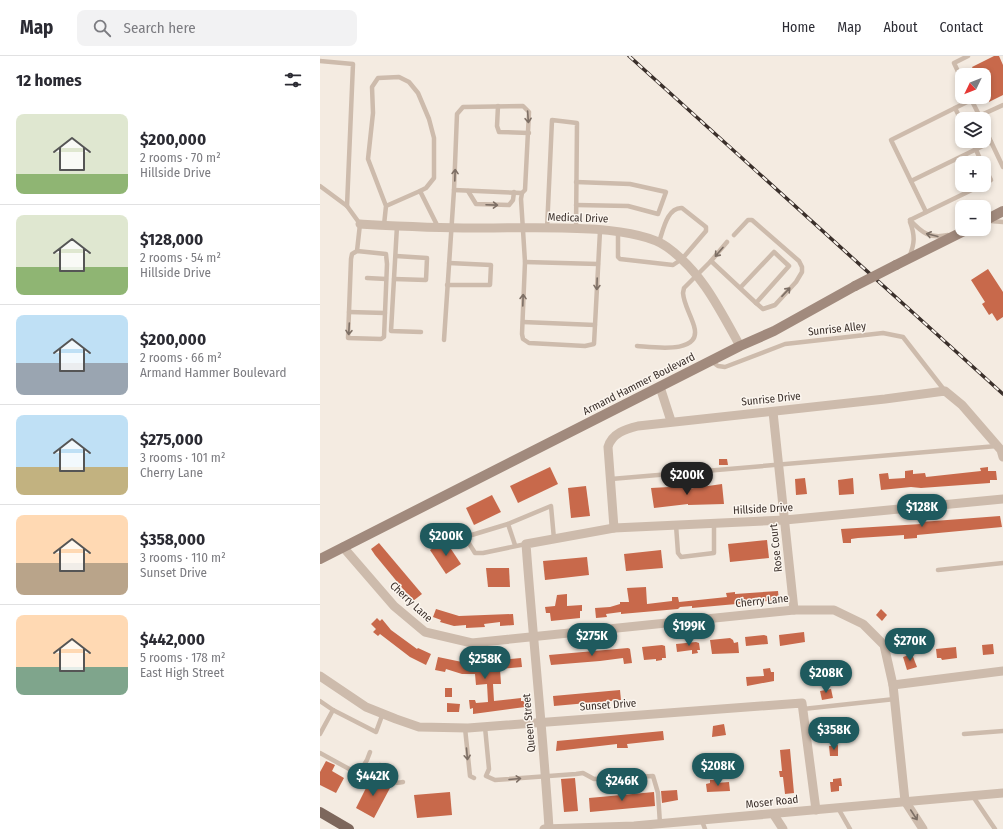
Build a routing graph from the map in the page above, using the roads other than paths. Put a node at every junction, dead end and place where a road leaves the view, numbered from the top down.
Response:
1 (968, 56) edge
2 (320, 61) edge
3 (956, 68) edge
4 (961, 104) edge
5 (1003, 105) edge
6 (498, 106) junction
7 (955, 108) junction
8 (957, 112) edge
9 (991, 112) edge
10 (529, 133) junction
11 (991, 142) edge
12 (976, 149) joint
13 (979, 156) edge
14 (1003, 167) edge
15 (911, 181) junction
16 (576, 182) junction
17 (320, 186) edge
18 (454, 190) junction
19 (420, 191) junction
20 (468, 191) junction
21 (514, 192) junction
22 (967, 192) edge
23 (522, 193) junction
24 (576, 205) junction
25 (346, 206) junction
26 (386, 206) junction
27 (1003, 211) edge
28 (926, 212) junction
29 (991, 217) edge
30 (910, 220) junction
31 (991, 221) edge
32 (1003, 222) edge
33 (360, 224) junction
34 (384, 225) junction
35 (397, 226) junction
36 (438, 227) junction
37 (452, 228) junction
38 (523, 229) junction
39 (547, 229) junction
40 (576, 229) junction
41 (600, 231) junction
42 (618, 232) junction
43 (955, 233) edge
44 (734, 235) dead end
45 (955, 236) edge
46 (659, 242) junction
47 (728, 242) dead end
48 (357, 251) junction
49 (396, 256) junction
50 (682, 259) junction
51 (908, 259) junction
52 (711, 261) junction
53 (525, 262) junction
54 (449, 263) junction
55 (598, 264) junction
56 (697, 275) junction
57 (367, 278) dead end
58 (386, 279) junction
59 (394, 279) junction
60 (447, 285) junction
61 (740, 288) junction
62 (756, 303) junction
63 (349, 312) junction
64 (385, 313) junction
65 (523, 322) junction
66 (595, 325) junction
67 (421, 332) dead end
68 (444, 340) dead end
69 (637, 346) dead end
70 (740, 346) junction
71 (711, 361) junction
72 (660, 387) junction
73 (945, 390) junction
74 (772, 412) junction
75 (671, 421) junction
76 (1000, 451) edge
77 (779, 465) junction
78 (611, 480) junction
79 (1003, 499) edge
80 (785, 520) junction
81 (714, 523) junction
82 (508, 524) junction
83 (676, 525) junction
84 (614, 528) junction
85 (554, 539) junction
86 (526, 544) junction
87 (515, 545) junction
88 (343, 547) junction
89 (320, 559) edge
90 (1003, 563) edge
91 (938, 570) dead end
92 (794, 610) junction
93 (533, 637) junction
94 (1003, 671) edge
95 (320, 676) edge
96 (893, 685) junction
97 (895, 699) junction
98 (320, 701) edge
99 (803, 709) junction
100 (334, 710) junction
101 (383, 713) junction
102 (542, 722) junction
103 (485, 727) junction
104 (465, 728) junction
105 (1003, 731) edge
106 (320, 734) edge
107 (964, 734) dead end
108 (370, 752) dead end
109 (320, 753) edge
110 (380, 765) dead end
111 (546, 776) junction
112 (474, 778) dead end
113 (403, 782) dead end
114 (1003, 793) edge
115 (972, 795) junction
116 (905, 801) junction
117 (838, 808) junction
118 (816, 810) junction
119 (320, 813) edge
120 (774, 815) junction
121 (660, 824) junction
122 (703, 825) edge
123 (635, 828) edge
124 (349, 829) edge
125 (546, 829) edge
126 (783, 829) edge
127 (850, 829) edge
128 (923, 829) edge
129 (995, 829) edge

1 - 3 lane
2 - 25 lane
4 - 7 lane
5 - 9 lane
6 -> 10 lane
6 - 10 lane
18 -> 6 lane
7 - 8 lane
7 - 15 lane
10 - 23 lane
11 - 14 lane
12 - 13 lane
12 - 15 lane
15 - 28 lane
16 - 24 lane
16 - 24 lane
16 - 39 lane
17 - 25 lane
18 - 20 lane
18 - 37 lane
19 - 26 lane
19 - 26 lane
19 - 36 lane
20 - 21 lane
20 -> 21 lane
21 - 23 lane
22 - 28 lane
23 - 38 lane
24 - 40 lane
25 - 33 lane
26 - 34 lane
27 - 29 street
28 - 30 lane
43 -> 30 lane
30 - 51 lane
31 - 32 lane
33 - 34 street, Medical Drive
33 - 48 lane
34 - 35 street, Medical Drive
35 - 36 street, Medical Drive
35 - 49 lane
36 - 37 street, Medical Drive
37 - 38 street, Medical Drive
37 - 54 lane
38 - 39 street, Medical Drive
38 - 53 lane
39 - 40 street, Medical Drive
40 - 41 street, Medical Drive
41 - 42 street, Medical Drive
41 - 55 lane
42 - 46 street, Medical Drive
42 - 50 lane
62 -> 44 lane
45 - 51 street, Armand Hammer Boulevard
46 - 50 street, Medical Drive
46 - 50 lane
47 -> 52 lane
48 - 58 lane
48 - 63 lane
49 - 59 lane
49 - 59 lane
50 - 56 street, Medical Drive
51 - 70 street, Armand Hammer Boulevard, bridge
52 - 56 lane
52 - 61 lane
53 - 55 lane
65 -> 53 lane
54 - 60 lane
54 - 60 lane
55 -> 66 lane
56 - 69 lane
56 - 70 street, Medical Drive
57 - 58 lane
58 - 64 lane
59 - 67 lane
60 - 68 lane
61 - 62 lane
61 - 62 lane
63 - 64 lane
63 -> 64 lane
65 - 66 lane
65 - 66 lane
70 - 71 street, Armand Hammer Boulevard
71 - 72 street, Armand Hammer Boulevard
71 - 73 lane, Sunrise Alley
72 - 75 street
72 - 88 street, Armand Hammer Boulevard
73 - 74 street, Sunrise Drive
73 - 76 street
74 - 75 street, Sunrise Drive
74 - 77 street, Rose Court
75 - 78 street, Sunrise Drive
76 - 77 lane
77 - 78 lane
77 - 80 street, Rose Court
78 - 84 street, Sunrise Drive
79 - 80 street, Hillside Drive
80 - 81 street, Hillside Drive
80 - 92 street, Rose Court
81 - 83 street, Hillside Drive
81 - 83 lane
82 - 85 lane
82 - 87 lane
82 - 87 lane
83 - 84 street, Hillside Drive
84 - 85 street, Hillside Drive
85 - 86 street, Hillside Drive
86 - 87 lane
86 - 93 street, Queen Street
88 - 89 street, Armand Hammer Boulevard
88 - 93 street, Cherry Lane
90 - 91 lane
92 - 93 street, Cherry Lane
92 - 96 street, Cherry Lane
93 - 102 street, Queen Street
94 - 96 street
95 - 101 street, Sunset Drive
96 - 97 street, Cherry Lane
97 - 99 lane
97 - 116 street, Cherry Lane
98 - 100 lane
99 - 102 street, Sunset Drive
99 - 118 street
100 - 101 lane
100 - 106 lane
101 - 104 street, Sunset Drive
102 - 103 street, Sunset Drive
102 - 111 street, Queen Street
103 - 104 street, Sunset Drive
103 -> 111 lane
104 -> 112 lane
105 - 107 lane
108 - 109 lane
110 - 113 lane
111 - 121 lane
111 - 125 street, Queen Street
114 - 115 street, Moser Road
115 - 116 street, Moser Road
115 - 129 lane
116 - 117 street, Moser Road
116 -> 128 street
117 - 118 street, Moser Road
117 - 127 lane
118 - 120 street, Moser Road
119 - 124 main road
120 - 122 street, Moser Road
120 - 126 street
121 - 122 street, Moser Road
121 - 123 street, Moser Road
123 - 125 street, Moser Road

